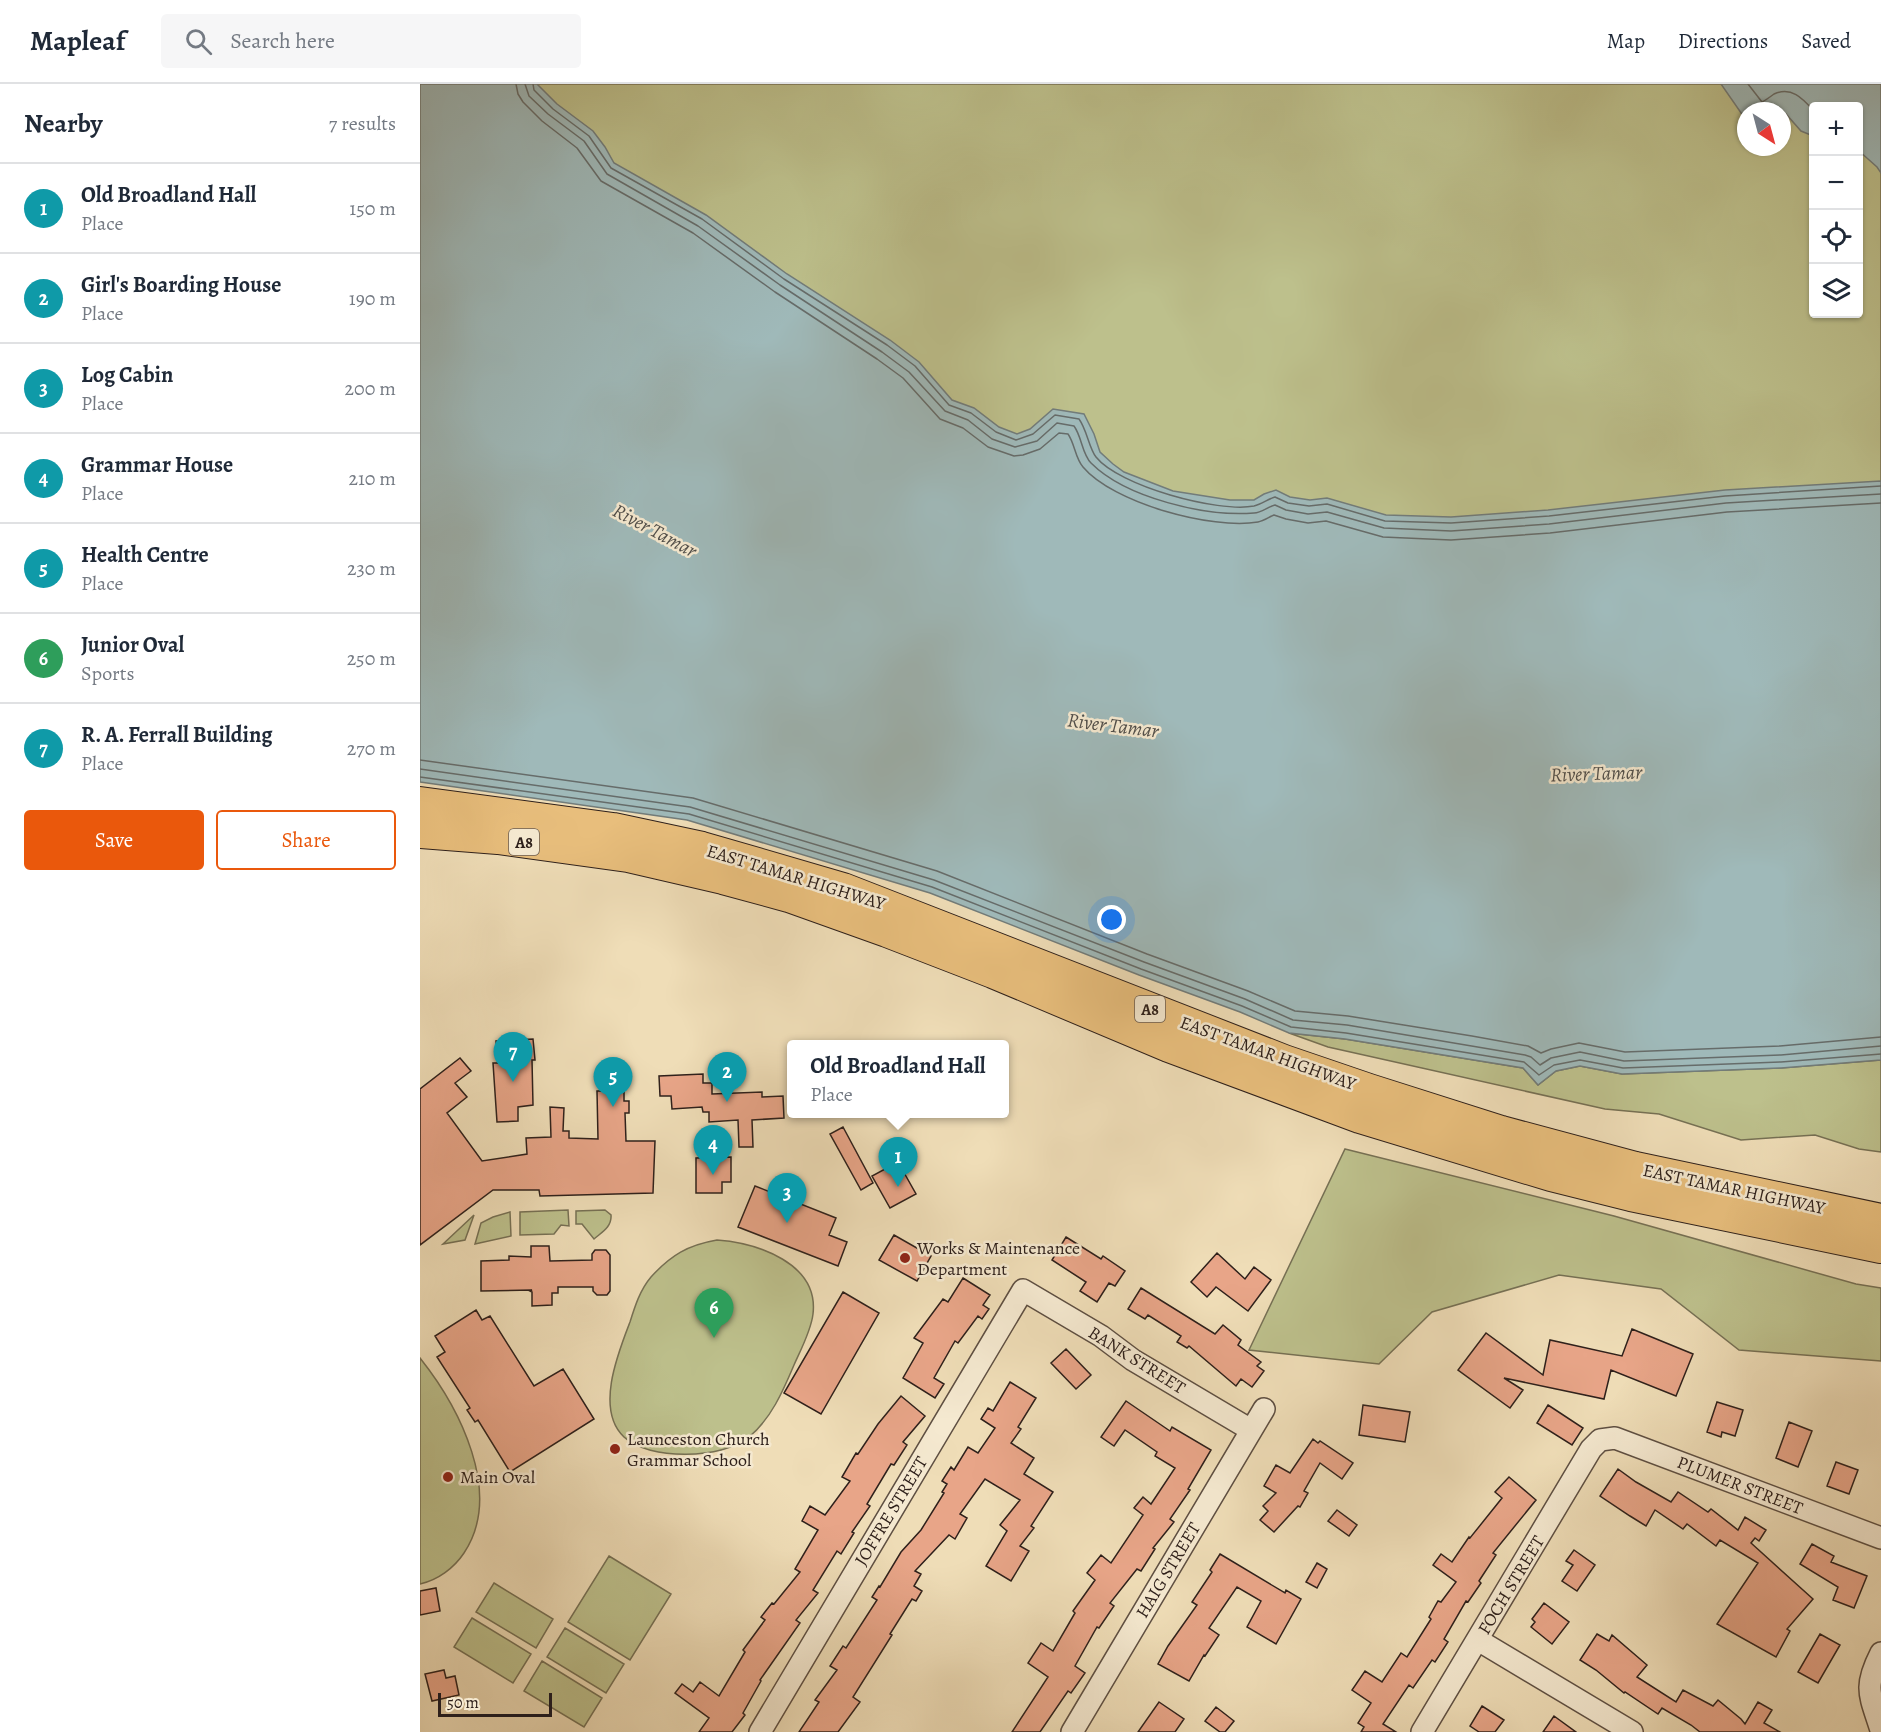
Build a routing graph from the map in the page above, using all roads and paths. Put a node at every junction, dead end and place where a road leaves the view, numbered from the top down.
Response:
1 (420, 803) edge
2 (420, 832) edge
3 (1881, 1220) edge
4 (1881, 1247) edge
5 (1023, 1290) joint
6 (1264, 1409) dead end
7 (1251, 1430) junction
8 (1600, 1440) joint
9 (1880, 1538) edge
10 (1478, 1640) junction
11 (1881, 1653) edge
12 (1881, 1730) edge
13 (760, 1732) edge
14 (1072, 1732) edge
15 (1422, 1732) edge
16 (1632, 1732) edge

1 - 3 highway, EAST TAMAR HIGHWAY / A8
2 - 4 highway, EAST TAMAR HIGHWAY / A8
5 - 7 street, BANK STREET
5 - 13 street, JOFFRE STREET
6 - 7 street, HAIG STREET
7 - 14 street, HAIG STREET
8 - 9 street, PLUMER STREET
8 - 10 street, FOCH STREET
10 - 15 street, FOCH STREET
10 - 16 street
11 - 12 street

